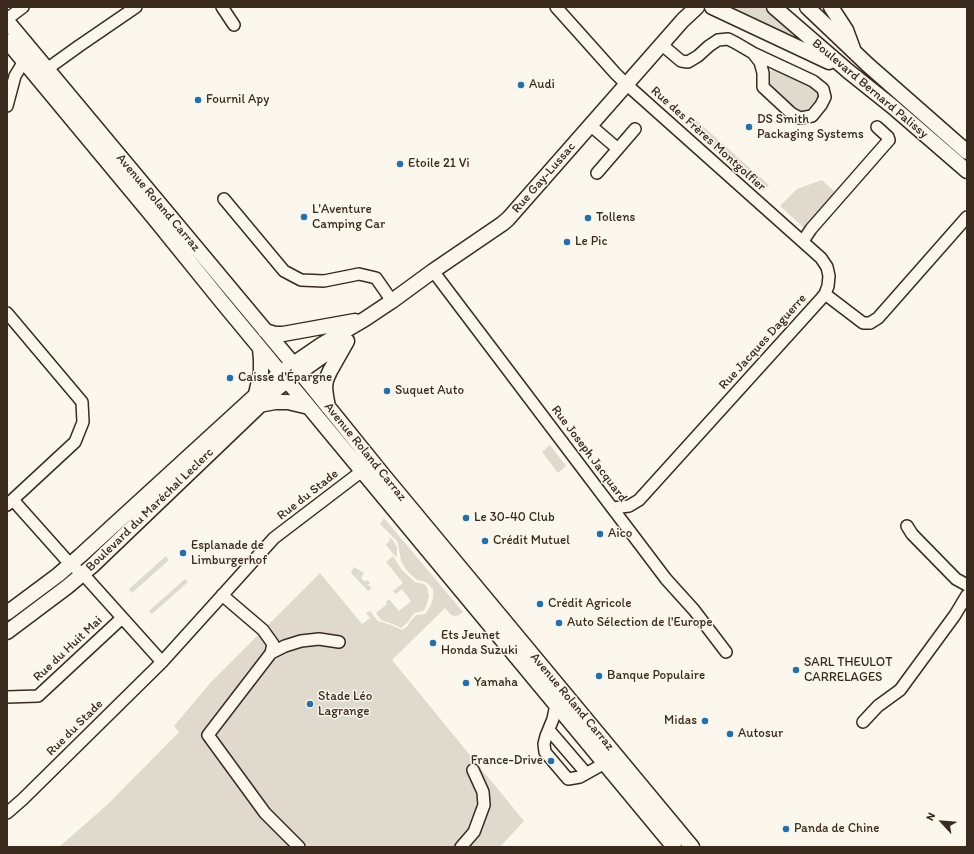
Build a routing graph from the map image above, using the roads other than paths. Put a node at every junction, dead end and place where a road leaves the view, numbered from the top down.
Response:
1 (23, 7) edge
2 (136, 7) edge
3 (222, 7) edge
4 (556, 7) edge
5 (696, 7) edge
6 (712, 7) edge
7 (774, 7) edge
8 (807, 7) edge
9 (831, 7) edge
10 (7, 20) edge
11 (234, 25) dead end
12 (7, 41) edge
13 (661, 44) junction
14 (854, 51) junction
15 (753, 53) junction
16 (24, 61) junction
17 (47, 69) junction
18 (848, 71) junction
19 (626, 84) junction
20 (7, 106) edge
21 (590, 125) junction
22 (876, 127) dead end
23 (635, 129) dead end
24 (618, 149) junction
25 (967, 152) edge
26 (967, 171) edge
27 (597, 173) dead end
28 (224, 199) dead end
29 (967, 217) edge
30 (803, 241) junction
31 (433, 271) junction
32 (825, 294) junction
33 (392, 301) junction
34 (7, 313) edge
35 (365, 319) junction
36 (265, 331) junction
37 (351, 336) junction
38 (260, 348) junction
39 (296, 368) junction
40 (284, 377) junction
41 (258, 400) junction
42 (309, 407) junction
43 (328, 407) junction
44 (362, 471) junction
45 (10, 502) edge
46 (613, 508) junction
47 (907, 526) dead end
48 (70, 564) junction
49 (83, 574) junction
50 (967, 585) edge
51 (222, 595) junction
52 (967, 595) edge
53 (7, 613) edge
54 (122, 618) junction
55 (7, 632) edge
56 (339, 642) dead end
57 (271, 652) junction
58 (726, 652) dead end
59 (162, 662) junction
60 (7, 697) edge
61 (556, 704) junction
62 (863, 722) dead end
63 (546, 736) junction
64 (605, 764) junction
65 (473, 770) dead end
66 (580, 776) junction
67 (7, 813) edge
68 (299, 847) edge
69 (461, 847) edge
70 (674, 847) edge
71 (692, 847) edge

1 - 10 street
2 - 17 street
3 - 11 street
4 - 19 street, Rue des Frères Montgolfier
5 - 13 main road, Rue Gay-Lussac
6 - 18 main road
7 - 18 main road, Boulevard Bernard Palissy
8 - 14 main road, Boulevard Bernard Palissy
9 - 14 main road
10 - 17 main road, Avenue Roland Carraz
12 - 16 main road, Avenue Roland Carraz
13 - 15 street
13 - 19 main road, Rue Gay-Lussac
14 - 25 main road, Boulevard Bernard Palissy
15 - 15 street
16 - 20 street
16 - 38 main road, Avenue Roland Carraz
17 - 36 main road, Avenue Roland Carraz
18 - 26 main road, Boulevard Bernard Palissy
19 - 21 main road, Rue Gay-Lussac
19 - 30 street, Rue des Frères Montgolfier
21 - 24 street
21 - 31 main road, Rue Gay-Lussac
22 - 30 street
23 - 24 street
24 - 27 street
28 - 33 street
29 - 32 street, Rue Jacques Daguerre
30 - 32 street, Rue des Frères Montgolfier
31 - 33 main road, Rue Gay-Lussac
31 - 46 street, Rue Joseph Jacquard
32 - 46 street, Rue Jacques Daguerre
33 - 35 main road, Rue Gay-Lussac
34 - 45 street
35 - 36 main road
35 - 37 main road, Rue Gay-Lussac
35 - 39 main road, Rue Gay-Lussac
36 - 39 main road, Avenue Roland Carraz
37 - 39 main road, Rue Gay-Lussac
37 - 43 main road
38 - 40 main road, Avenue Roland Carraz
38 - 41 main road
39 - 40 main road, Rue Gay-Lussac
39 - 43 main road, Avenue Roland Carraz
40 - 41 main road, Boulevard du Maréchal Leclerc
40 - 42 main road, Avenue Roland Carraz
41 - 42 main road
41 - 48 main road, Boulevard du Maréchal Leclerc
41 - 49 main road, Boulevard du Maréchal Leclerc
42 - 44 main road, Avenue Roland Carraz
43 - 71 main road, Avenue Roland Carraz
44 - 51 street, Rue du Stade
44 - 61 main road, Avenue Roland Carraz
45 - 48 street
46 - 58 street, Rue Joseph Jacquard
47 - 50 street
48 - 49 street
48 - 53 main road, Boulevard du Maréchal Leclerc
49 - 54 street
49 - 55 main road, Boulevard du Maréchal Leclerc
51 - 57 street
51 - 59 street, Rue du Stade
52 - 62 street
54 - 59 street
54 - 60 street, Rue du Huit Mai
56 - 57 street
57 - 68 street
59 - 67 street, Rue du Stade
61 - 63 street
61 - 64 main road, Avenue Roland Carraz
63 - 66 street
63 - 66 street
64 - 66 street
64 - 70 main road, Avenue Roland Carraz
65 - 69 street

